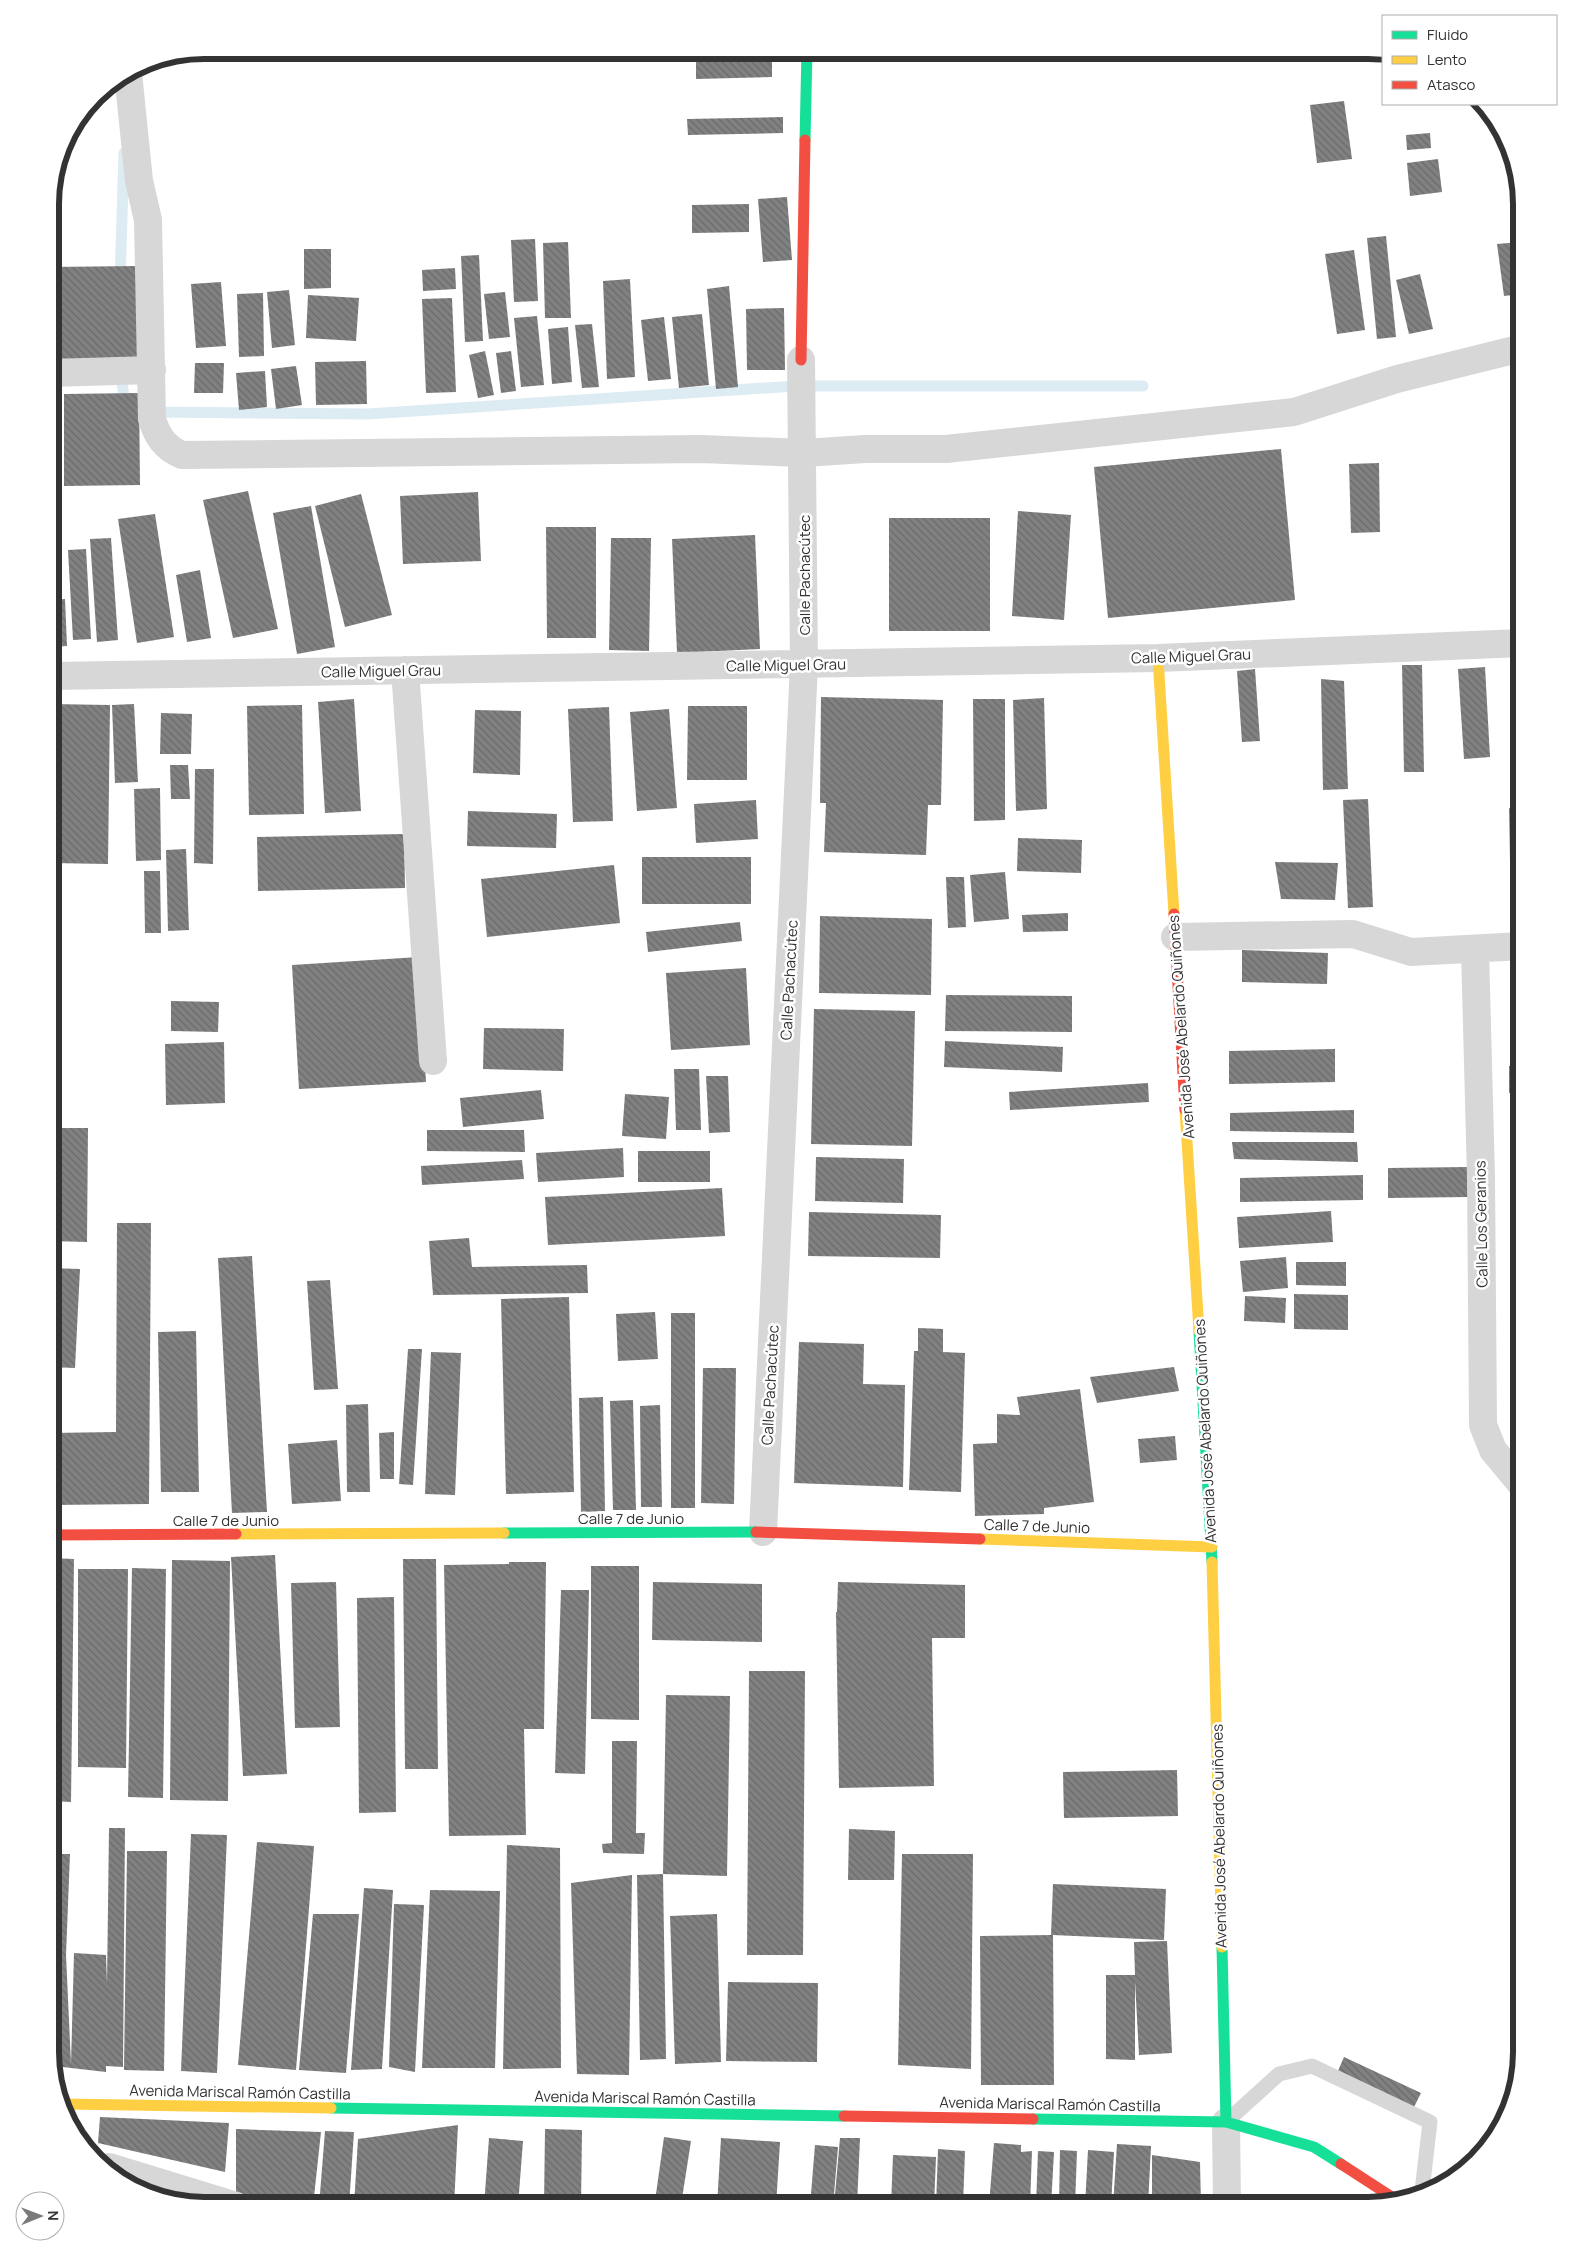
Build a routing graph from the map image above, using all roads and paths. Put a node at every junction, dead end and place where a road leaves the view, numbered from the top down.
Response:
1 (807, 59) edge
2 (129, 79) edge
3 (1513, 350) edge
4 (801, 360) joint
5 (152, 370) junction
6 (59, 373) edge
7 (803, 440) junction
8 (1513, 643) edge
9 (1158, 658) junction
10 (804, 665) junction
11 (405, 670) junction
12 (59, 676) edge
13 (1175, 937) junction
14 (1513, 947) edge
15 (1475, 950) junction
16 (433, 1061) dead end
17 (1513, 1474) edge
18 (763, 1532) junction
19 (59, 1535) edge
20 (1212, 1547) junction
21 (69, 2104) edge
22 (1226, 2122) junction
23 (121, 2171) edge
24 (1423, 2186) edge
25 (1389, 2195) edge
26 (207, 2197) edge
27 (1227, 2197) edge

1 - 4 street
2 - 5 street
3 - 7 street
4 - 7 street, Calle Pachacútec
5 - 6 street
5 - 7 street
7 - 10 street, Calle Pachacútec
8 - 9 street, Calle Miguel Grau
9 - 10 street, Calle Miguel Grau
9 - 13 street, Avenida José Abelardo Quiñones
10 - 11 street, Calle Miguel Grau
10 - 18 street, Calle Pachacútec
11 - 12 street, Calle Miguel Grau
11 - 16 street
13 - 15 street
13 - 20 street, Avenida José Abelardo Quiñones
14 - 15 street
15 - 17 street, Calle Los Geranios
18 - 19 street, Calle 7 de Junio
18 - 20 street, Calle 7 de Junio
20 - 22 street, Avenida José Abelardo Quiñones
21 - 22 street, Avenida Mariscal Ramón Castilla
22 - 24 lane
22 - 25 street, Avenida Mariscal Ramón Castilla
22 - 27 street, Avenida José Abelardo Quiñones
23 - 26 street

